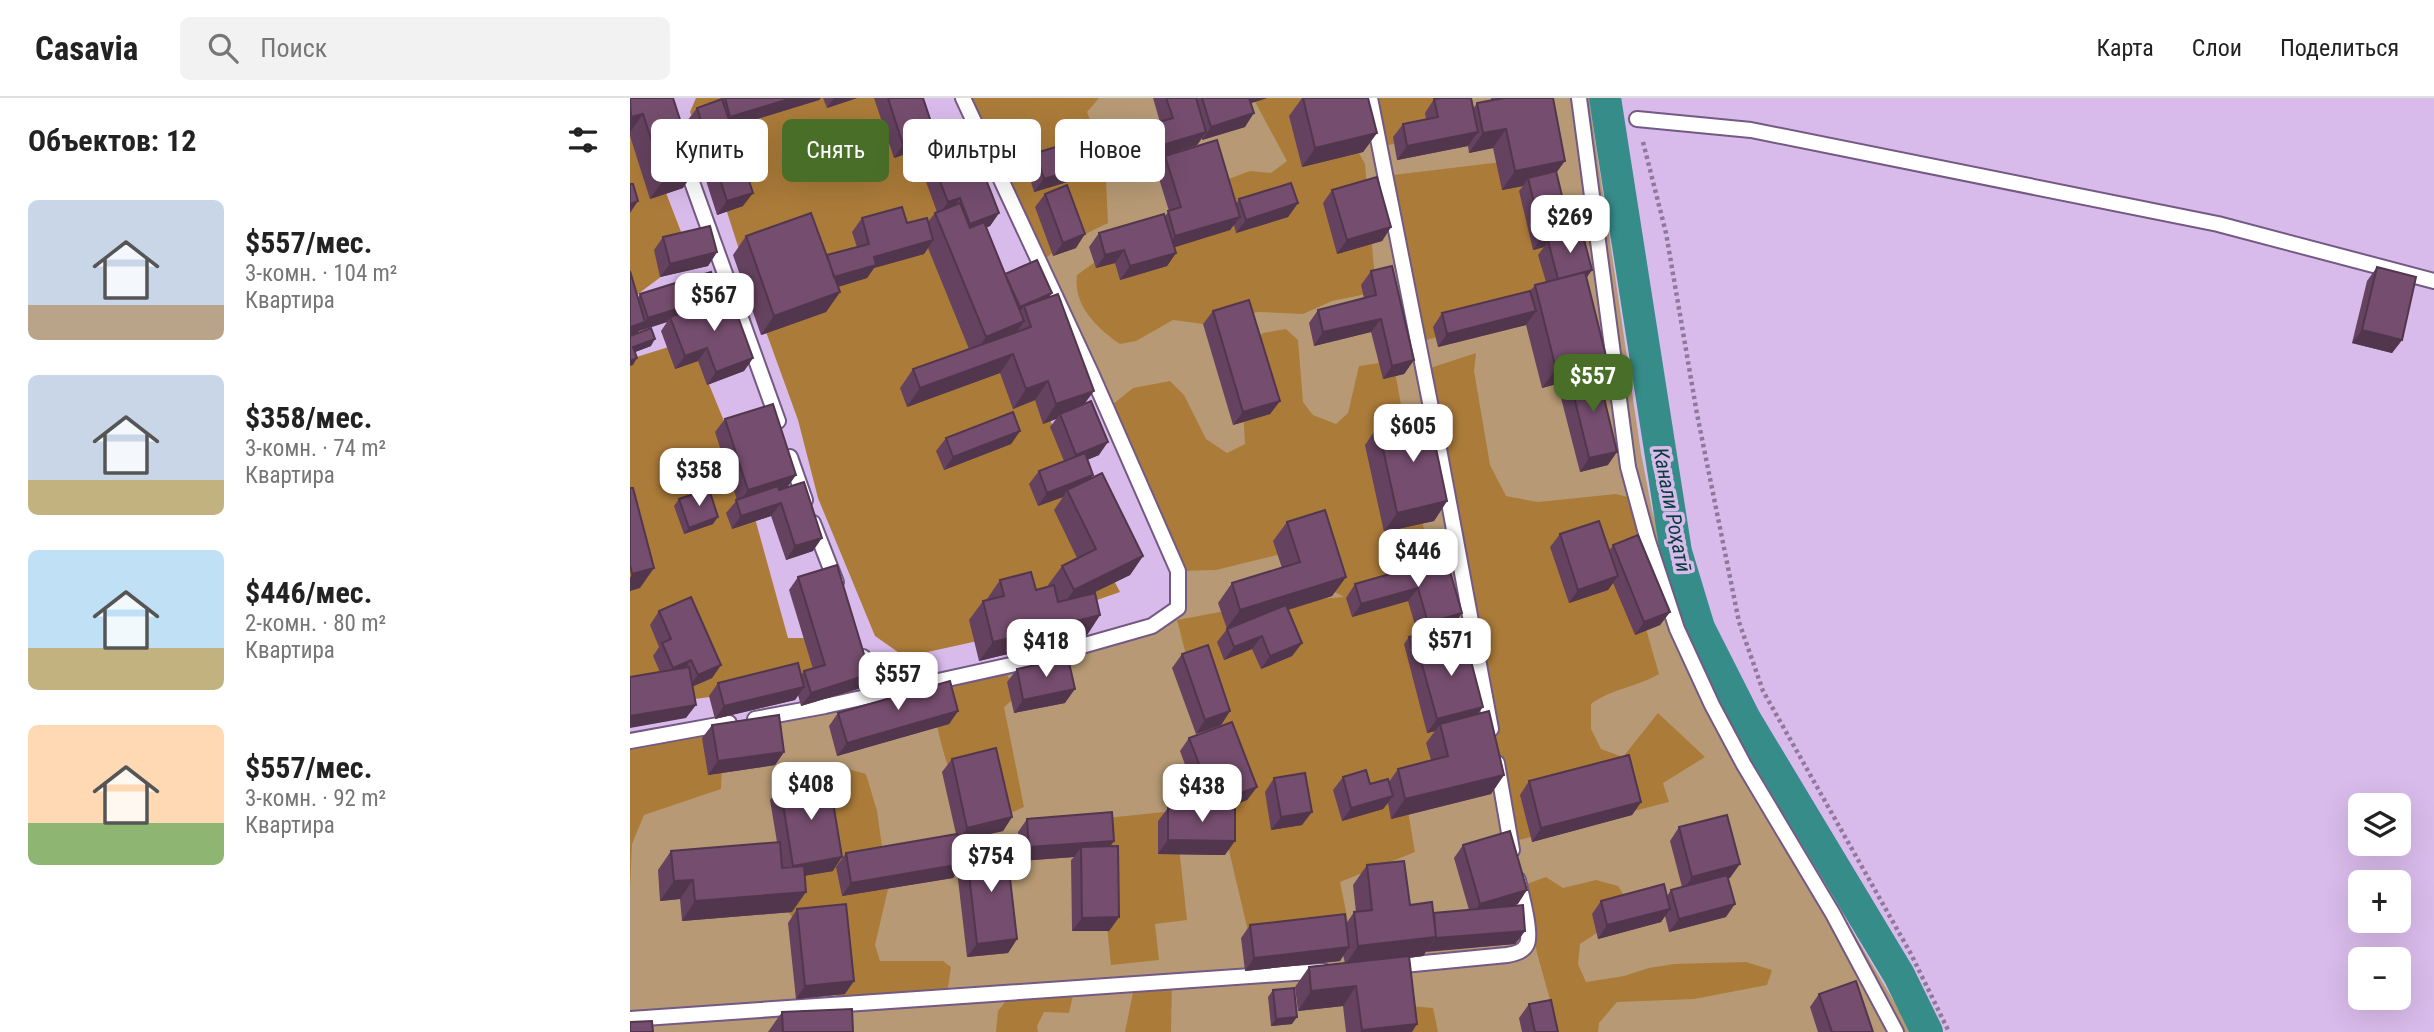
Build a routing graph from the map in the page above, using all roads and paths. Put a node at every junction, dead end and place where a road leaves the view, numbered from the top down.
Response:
1 (963, 98) edge
2 (1370, 98) edge
3 (1579, 98) edge
4 (1637, 119) joint
5 (692, 182) edge
6 (2434, 281) edge
7 (838, 590) edge
8 (858, 642) edge
9 (877, 695) junction
10 (630, 741) edge
11 (1380, 967) edge
12 (1341, 970) edge
13 (630, 1019) edge
14 (1896, 1032) edge
15 (1949, 1032) edge

1 - 9 lane
2 - 11 lane
3 - 14 lane
4 - 6 lane
4 - 15 path
5 - 7 lane
8 - 9 lane
9 - 10 lane
12 - 13 lane

